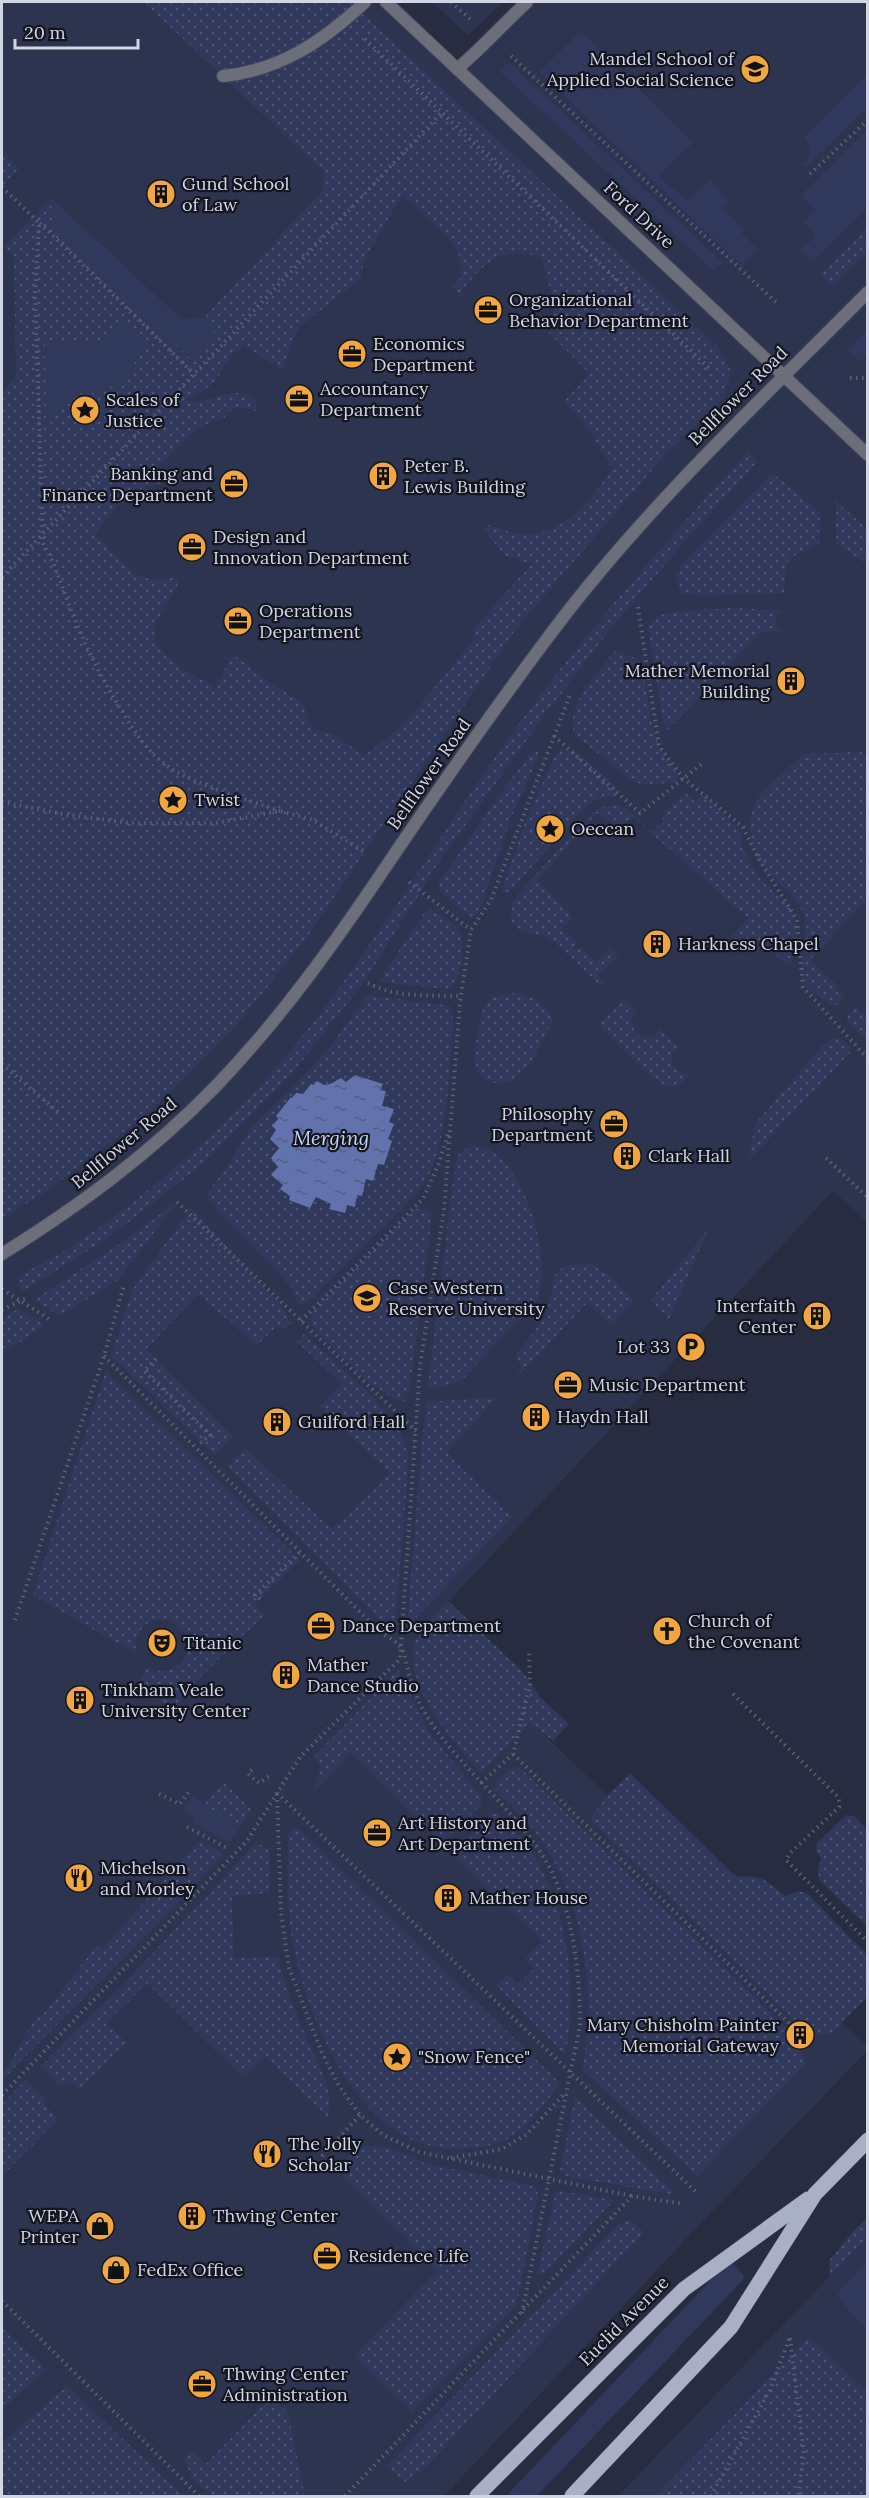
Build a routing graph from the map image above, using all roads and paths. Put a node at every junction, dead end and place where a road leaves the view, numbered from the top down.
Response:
1 (365, 2) edge
2 (386, 2) edge
3 (452, 2) edge
4 (527, 2) edge
5 (345, 20) junction
6 (490, 37) junction
7 (457, 69) junction
8 (223, 76) dead end
9 (442, 112) junction
10 (867, 120) edge
11 (810, 174) dead end
12 (2, 187) edge
13 (39, 223) junction
14 (867, 292) edge
15 (779, 305) dead end
16 (710, 369) dead end
17 (194, 374) junction
18 (782, 376) junction
19 (850, 378) dead end
20 (867, 378) edge
21 (867, 455) edge
22 (42, 532) junction
23 (2, 577) edge
24 (638, 607) dead end
25 (570, 695) dead end
26 (554, 736) junction
27 (703, 763) dead end
28 (683, 778) junction
29 (2, 802) edge
30 (280, 811) junction
31 (386, 867) junction
32 (471, 930) junction
33 (369, 983) dead end
34 (461, 996) junction
35 (867, 1059) edge
36 (2, 1064) edge
37 (58, 1112) dead end
38 (450, 1127) junction
39 (826, 1158) dead end
40 (867, 1198) edge
41 (177, 1202) dead end
42 (2, 1254) edge
43 (124, 1285) dead end
44 (2, 1289) edge
45 (28, 1297) dead end
46 (20, 1301) junction
47 (2, 1310) edge
48 (52, 1321) dead end
49 (301, 1321) junction
50 (104, 1356) junction
51 (156, 1359) dead end
52 (416, 1431) junction
53 (197, 1446) dead end
54 (300, 1552) junction
55 (260, 1599) dead end
56 (15, 1620) dead end
57 (400, 1646) junction
58 (529, 1651) dead end
59 (733, 1694) dead end
60 (513, 1754) junction
61 (252, 1770) dead end
62 (269, 1776) dead end
63 (481, 1784) junction
64 (190, 1790) dead end
65 (277, 1793) junction
66 (159, 1794) dead end
67 (187, 1827) dead end
68 (226, 1848) dead end
69 (867, 1942) edge
70 (790, 2025) dead end
71 (570, 2072) junction
72 (567, 2091) junction
73 (2, 2095) edge
74 (360, 2115) junction
75 (867, 2140) edge
76 (322, 2156) dead end
77 (444, 2158) junction
78 (549, 2179) junction
79 (696, 2192) dead end
80 (816, 2194) junction
81 (632, 2196) junction
82 (684, 2204) dead end
83 (2, 2301) edge
84 (522, 2313) junction
85 (199, 2496) edge
86 (345, 2496) edge
87 (477, 2496) edge
88 (572, 2496) edge
89 (711, 2496) edge
90 (798, 2496) edge

1 - 5 street
2 - 7 street, Ford Drive
3 - 6 path
4 - 6 street
5 - 8 street
5 - 9 path
6 - 7 street
6 - 15 path
7 - 18 street, Ford Drive
9 - 16 path
9 - 17 path
10 - 11 path
12 - 13 path
13 - 17 path
13 - 22 path
14 - 18 street, Bellflower Road
17 - 22 path
18 - 21 street, Ford Drive
18 - 31 street, Bellflower Road
19 - 20 path
22 - 23 path
22 - 30 path
24 - 28 path
25 - 26 path
26 - 28 path
26 - 32 path
27 - 28 path
28 - 35 path
29 - 30 path
30 - 31 path
31 - 32 path
31 - 42 street, Bellflower Road
32 - 34 path
33 - 34 path
34 - 38 path
36 - 37 path
38 - 49 path
38 - 52 path
39 - 40 path
41 - 49 path
43 - 50 path
44 - 46 path
45 - 46 path
46 - 47 path
46 - 48 path
49 - 52 path
50 - 54 path
50 - 56 path
51 - 53 path
52 - 57 path
54 - 55 path
54 - 57 path
57 - 63 path
57 - 65 path
58 - 60 path
59 - 69 path
60 - 63 path
60 - 70 path
61 - 62 path
63 - 71 path
64 - 66 path
65 - 71 path
65 - 73 path
65 - 74 path
67 - 68 path
71 - 72 path
71 - 79 path
72 - 77 path
72 - 78 path
74 - 76 path
74 - 77 path
75 - 80 main road, Euclid Avenue
77 - 78 path
78 - 81 path
78 - 84 path
80 - 87 main road, Euclid Avenue
80 - 88 main road, Euclid Avenue
81 - 82 path
81 - 84 path
83 - 85 path
84 - 86 path
89 - 90 path

